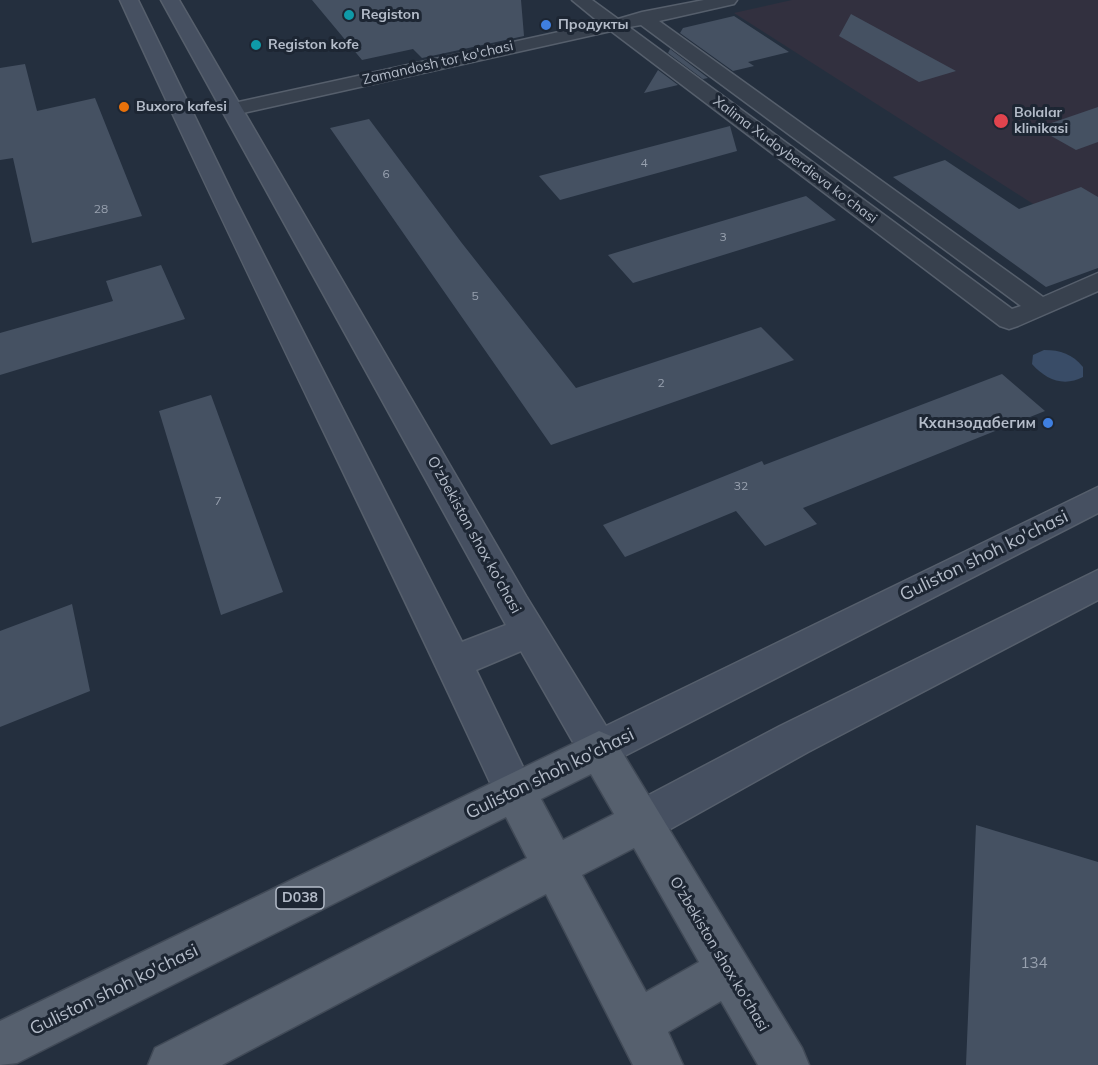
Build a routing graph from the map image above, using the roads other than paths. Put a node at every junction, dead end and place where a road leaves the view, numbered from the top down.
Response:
1 (129, 0) edge
2 (170, 0) edge
3 (581, 0) edge
4 (619, 0) edge
5 (728, 0) edge
6 (642, 17) junction
7 (613, 24) junction
8 (234, 109) junction
9 (1098, 280) edge
10 (1041, 308) junction
11 (1098, 499) edge
12 (1098, 584) edge
13 (529, 632) junction
14 (454, 662) junction
15 (599, 750) junction
16 (515, 792) junction
17 (641, 822) junction
18 (555, 868) junction
19 (728, 970) junction
20 (638, 1024) junction
21 (0, 1046) edge
22 (172, 1065) edge
23 (659, 1065) edge
24 (785, 1065) edge

1 - 14 main road
2 - 8 main road, O'zbekiston shox ko'chasi
3 - 7 street, Xalima Xudoyberdieva ko'chasi
4 - 6 street, Xalima Xudoyberdieva ko'chasi
5 - 6 street, Zamandosh tor ko'chasi
6 - 7 street, Zamandosh tor ko'chasi
6 - 10 street, Xalima Xudoyberdieva ko'chasi
7 - 8 street, Zamandosh tor ko'chasi
7 - 10 street, Xalima Xudoyberdieva ko'chasi
8 - 13 main road, O'zbekiston shox ko'chasi
9 - 10 street
11 - 15 main road, Guliston shoh ko'chasi
12 - 17 main road
13 - 14 main road
13 - 15 main road, O'zbekiston shox ko'chasi
14 - 16 main road
15 - 16 main road, Guliston shoh ko'chasi / D038
15 - 17 main road, O'zbekiston shox ko'chasi
16 - 18 main road
16 - 21 main road, Guliston shoh ko'chasi / D038
17 - 18 main road
17 - 19 main road, O'zbekiston shox ko'chasi
18 - 20 main road
18 - 22 main road
19 - 20 main road
19 - 24 main road, O'zbekiston shox ko'chasi
20 - 23 main road

